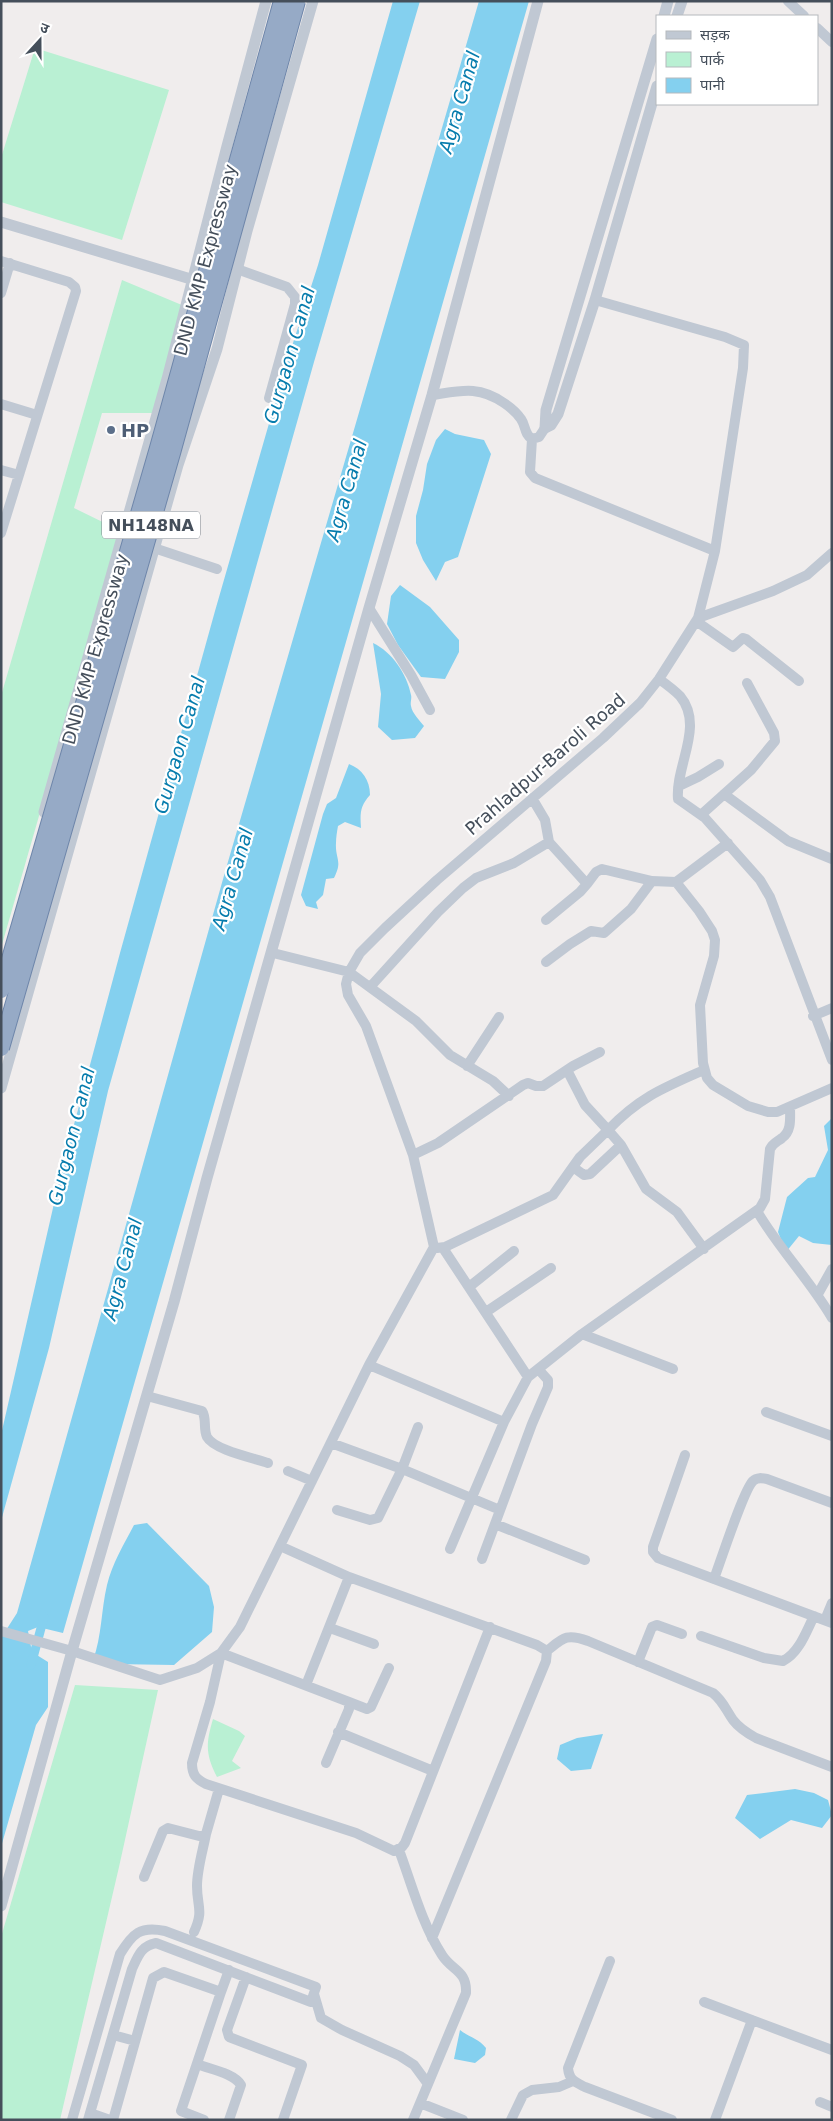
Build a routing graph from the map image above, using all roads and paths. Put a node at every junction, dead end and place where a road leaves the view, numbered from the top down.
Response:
1 (266, 1) edge
2 (282, 1) edge
3 (298, 1) edge
4 (313, 1) edge
5 (538, 1) edge
6 (668, 1) edge
7 (682, 1) edge
8 (788, 1) edge
9 (664, 15) edge
10 (677, 15) edge
11 (803, 15) edge
12 (818, 29) edge
13 (656, 42) edge
14 (832, 42) edge
15 (656, 89) edge
16 (1, 222) edge
17 (1, 228) edge
18 (6, 262) edge
19 (237, 269) junction
20 (193, 284) junction
21 (1, 292) edge
22 (230, 295) junction
23 (595, 300) junction
24 (432, 395) junction
25 (269, 398) dead end
26 (1, 404) edge
27 (36, 415) junction
28 (545, 428) junction
29 (532, 439) junction
30 (1, 470) edge
31 (19, 475) junction
32 (1, 533) edge
33 (154, 548) junction
34 (715, 551) junction
35 (832, 554) edge
36 (217, 569) dead end
37 (369, 608) junction
38 (697, 620) junction
39 (659, 679) junction
40 (799, 681) dead end
41 (747, 682) dead end
42 (430, 710) dead end
43 (719, 764) dead end
44 (679, 786) junction
45 (724, 794) junction
46 (532, 798) junction
47 (702, 814) junction
48 (549, 842) junction
49 (728, 844) junction
50 (832, 859) edge
51 (652, 881) junction
52 (676, 882) junction
53 (587, 884) junction
54 (546, 920) dead end
55 (272, 953) junction
56 (1, 962) edge
57 (546, 962) dead end
58 (349, 972) junction
59 (371, 986) junction
60 (1, 990) edge
61 (832, 1008) edge
62 (813, 1016) junction
63 (499, 1017) dead end
64 (1, 1048) edge
65 (600, 1052) dead end
66 (832, 1060) edge
67 (467, 1066) junction
68 (567, 1070) junction
69 (704, 1070) junction
70 (1, 1088) edge
71 (832, 1088) edge
72 (509, 1096) junction
73 (790, 1107) junction
74 (608, 1130) junction
75 (621, 1145) junction
76 (413, 1155) junction
77 (573, 1167) junction
78 (757, 1211) junction
79 (438, 1248) junction
80 (704, 1248) junction
81 (514, 1251) dead end
82 (551, 1268) dead end
83 (832, 1269) edge
84 (469, 1287) junction
85 (818, 1294) junction
86 (486, 1312) junction
87 (832, 1318) edge
88 (582, 1334) junction
89 (370, 1365) junction
90 (673, 1369) dead end
91 (539, 1370) junction
92 (528, 1377) junction
93 (147, 1396) junction
94 (766, 1412) dead end
95 (504, 1422) junction
96 (418, 1427) dead end
97 (832, 1436) edge
98 (331, 1442) junction
99 (686, 1455) dead end
100 (268, 1463) dead end
101 (402, 1469) junction
102 (288, 1471) dead end
103 (312, 1481) junction
104 (471, 1498) junction
105 (832, 1503) edge
106 (337, 1510) dead end
107 (500, 1510) junction
108 (495, 1524) junction
109 (280, 1546) junction
110 (450, 1549) dead end
111 (482, 1559) dead end
112 (585, 1560) dead end
113 (349, 1576) junction
114 (714, 1579) junction
115 (832, 1603) edge
116 (814, 1616) junction
117 (828, 1622) edge
118 (490, 1627) junction
119 (330, 1628) junction
120 (1, 1631) edge
121 (682, 1634) dead end
122 (701, 1636) dead end
123 (374, 1644) dead end
124 (70, 1650) junction
125 (547, 1651) junction
126 (221, 1653) junction
127 (638, 1662) junction
128 (389, 1668) dead end
129 (306, 1685) junction
130 (349, 1702) junction
131 (338, 1732) junction
132 (326, 1763) dead end
133 (832, 1767) edge
134 (433, 1772) junction
135 (219, 1789) junction
136 (206, 1834) junction
137 (398, 1850) junction
138 (144, 1877) dead end
139 (1, 1906) edge
140 (138, 1932) junction
141 (194, 1932) dead end
142 (432, 1938) junction
143 (146, 1945) junction
144 (610, 1961) dead end
145 (229, 1970) junction
146 (246, 1977) junction
147 (221, 1992) junction
148 (314, 1995) junction
149 (704, 2002) dead end
150 (752, 2020) junction
151 (113, 2035) junction
152 (135, 2041) junction
153 (832, 2050) edge
154 (197, 2064) junction
155 (573, 2081) junction
156 (428, 2084) junction
157 (820, 2102) dead end
158 (420, 2103) junction
159 (832, 2107) edge
160 (89, 2116) edge
161 (72, 2120) edge
162 (112, 2120) edge
163 (204, 2120) edge
164 (229, 2120) edge
165 (283, 2120) edge
166 (413, 2120) edge
167 (463, 2120) edge
168 (511, 2120) edge
169 (672, 2120) edge
170 (716, 2120) edge

1 - 20 street
2 - 60 highway, DND KMP Expressway / NH148NA, bridge
3 - 64 highway, DND KMP Expressway / NH148NA, bridge
4 - 19 street
5 - 24 street
6 - 9 street
7 - 10 street
8 - 11 street
12 - 14 street
13 - 28 street
15 - 23 street
16 - 20 street
17 - 20 street
18 - 21 street
18 - 27 street
19 - 22 street
19 - 25 street
20 - 22 street
20 - 56 street
22 - 33 street
23 - 28 street
23 - 34 street, Prahladpur-Baroli Road
24 - 29 street
24 - 37 street
26 - 27 street
27 - 31 street
28 - 29 street
29 - 34 street
30 - 31 street
31 - 32 street
33 - 36 street
33 - 70 street
34 - 38 street, Prahladpur-Baroli Road
35 - 38 street
37 - 42 street
37 - 55 street
38 - 39 street, Prahladpur-Baroli Road
38 - 40 street
39 - 44 street
39 - 46 street, Prahladpur-Baroli Road
41 - 45 street
43 - 44 street
44 - 47 street
45 - 47 street
45 - 50 street
46 - 48 street
46 - 58 street, Prahladpur-Baroli Road
47 - 49 street
48 - 53 street
48 - 59 street
49 - 52 street
49 - 62 street
51 - 52 street
51 - 53 street
51 - 57 street
52 - 69 street
53 - 54 street
55 - 58 street
55 - 93 street
58 - 59 street
58 - 76 street
59 - 67 street
61 - 62 street
62 - 66 street
63 - 67 street
65 - 68 street
67 - 72 street
68 - 72 street
68 - 74 street
69 - 73 street
69 - 74 street
71 - 73 street
72 - 76 street
73 - 78 street
74 - 75 street
74 - 77 street
75 - 77 street
75 - 80 street
76 - 79 street
77 - 79 street
78 - 80 street
78 - 85 street
79 - 84 street
79 - 89 street
80 - 88 street
81 - 84 street
82 - 86 street
83 - 85 street
84 - 86 street
85 - 87 street
86 - 92 street
88 - 90 street
88 - 91 street
89 - 95 street
89 - 98 street
91 - 92 street
91 - 107 street
92 - 95 street
93 - 100 street
93 - 124 street
94 - 97 street
95 - 104 street
96 - 101 street
98 - 101 street
98 - 103 street
99 - 114 street
101 - 104 street
101 - 106 street
102 - 103 street
103 - 109 street
104 - 107 street
104 - 110 street
105 - 114 street
107 - 108 street
108 - 111 street
108 - 112 street
109 - 113 street
109 - 126 street
113 - 118 street
113 - 119 street
114 - 116 street
115 - 117 street
116 - 117 street
116 - 122 street
118 - 125 street
118 - 134 street
119 - 123 street
119 - 129 street
120 - 124 street
121 - 127 street
124 - 126 street
124 - 139 street
125 - 127 street
125 - 142 street
126 - 129 street
126 - 135 street
127 - 133 street
128 - 130 street
129 - 130 street
130 - 131 street
131 - 132 street
131 - 134 street
134 - 137 street
135 - 136 street
135 - 137 street
136 - 138 street
136 - 141 street
137 - 142 street
140 - 143 street
140 - 148 street
140 - 161 street
142 - 156 street
143 - 145 street
143 - 151 street
144 - 155 street
145 - 146 street
145 - 147 street
146 - 148 street
146 - 165 street
147 - 152 street
147 - 154 street
148 - 156 street
149 - 150 street
150 - 153 street
150 - 170 street
151 - 152 street
151 - 160 street
152 - 162 street
154 - 163 street
154 - 164 street
155 - 168 street
155 - 169 street
156 - 158 street
157 - 159 street
158 - 166 street
158 - 167 street
160 - 162 street

